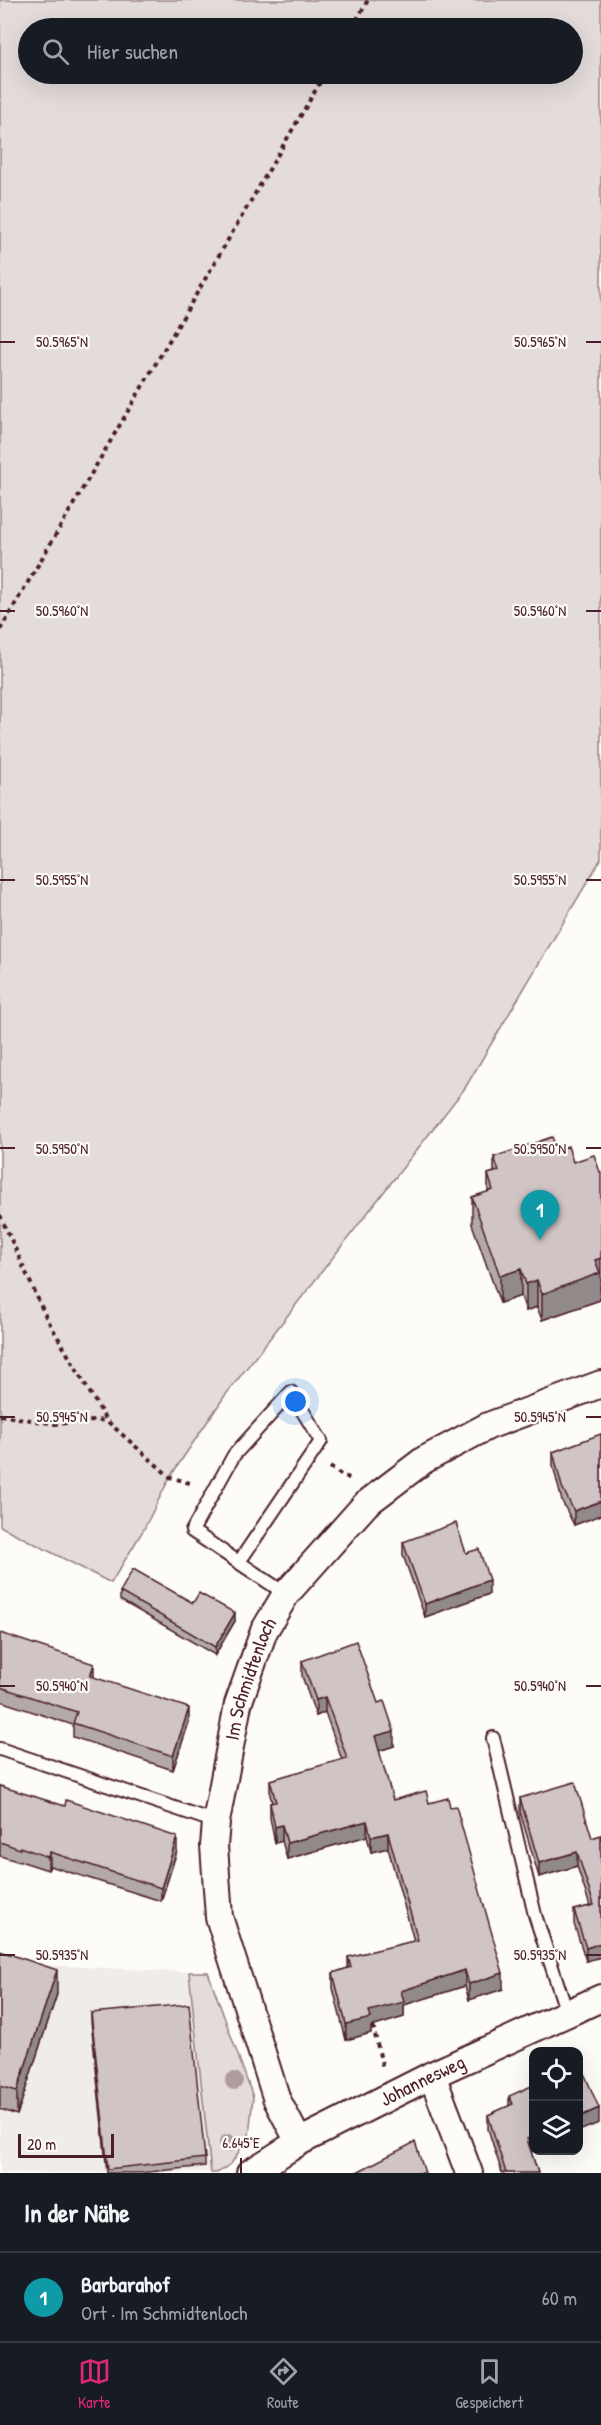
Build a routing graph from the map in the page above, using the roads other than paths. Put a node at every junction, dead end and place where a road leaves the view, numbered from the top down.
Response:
1 (601, 1384) edge
2 (239, 1562) junction
3 (285, 1594) junction
4 (493, 1738) dead end
5 (0, 1749) edge
6 (216, 1822) junction
7 (601, 1998) edge
8 (567, 2013) junction
9 (432, 2075) junction
10 (299, 2142) junction
11 (250, 2173) edge
12 (469, 2173) edge

1 - 3 street, Im Schmidtenloch
2 - 2 lane
2 - 3 lane
3 - 6 street, Im Schmidtenloch
4 - 8 lane
5 - 6 lane
6 - 10 street, Im Schmidtenloch
7 - 8 street, Johannesweg
8 - 9 street, Johannesweg
9 - 10 street, Johannesweg
9 - 12 street
10 - 11 street, Johannesweg

